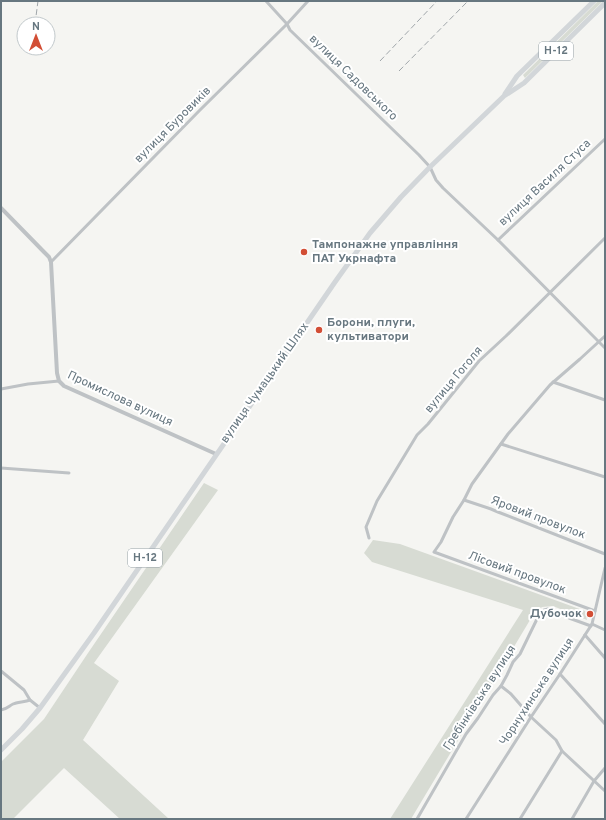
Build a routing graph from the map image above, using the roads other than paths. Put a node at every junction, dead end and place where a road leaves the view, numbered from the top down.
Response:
1 (266, 1) edge
2 (308, 1) edge
3 (594, 1) edge
4 (605, 3) edge
5 (287, 24) junction
6 (504, 96) junction
7 (605, 139) edge
8 (430, 167) junction
9 (1, 208) edge
10 (605, 238) edge
11 (498, 240) junction
12 (51, 262) junction
13 (550, 292) junction
14 (605, 336) edge
15 (598, 342) junction
16 (605, 348) edge
17 (59, 381) junction
18 (554, 382) junction
19 (1, 389) edge
20 (605, 400) edge
21 (501, 444) junction
22 (216, 454) junction
23 (1, 468) edge
24 (69, 472) dead end
25 (605, 477) edge
26 (464, 500) junction
27 (369, 538) dead end
28 (605, 554) edge
29 (605, 568) edge
30 (595, 611) junction
31 (592, 625) junction
32 (605, 630) edge
33 (585, 635) junction
34 (605, 658) edge
35 (1, 670) edge
36 (560, 674) junction
37 (501, 686) junction
38 (30, 700) junction
39 (40, 708) junction
40 (1, 710) edge
41 (531, 717) junction
42 (605, 724) edge
43 (1, 750) edge
44 (562, 751) junction
45 (605, 768) edge
46 (594, 780) junction
47 (605, 791) edge
48 (418, 819) edge
49 (466, 819) edge
50 (520, 819) edge
51 (572, 819) edge

1 - 5 street, вулиця Садовського
2 - 5 street, вулиця Буровиків
3 - 6 main road, вулиця Чумацький Шлях / Н-12
4 - 6 main road, вулиця Чумацький Шлях / Н-12
5 - 8 street, вулиця Садовського
5 - 12 street, вулиця Буровиків
6 - 8 main road, вулиця Чумацький Шлях / Н-12
7 - 11 street, вулиця Василя Стуса
8 - 11 street, вулиця Садовського
8 - 22 main road, вулиця Чумацький Шлях / Н-12
9 - 12 street
10 - 13 street, вулиця Гоголя
11 - 13 street, вулиця Садовського
12 - 17 street, Промислова вулиця
13 - 15 street, вулиця Садовського
13 - 27 street, вулиця Гоголя
14 - 15 street
15 - 16 street, вулиця Садовського
15 - 18 street
17 - 19 street
17 - 22 street, Промислова вулиця
18 - 20 street
18 - 21 street
21 - 25 street
21 - 26 street
22 - 39 main road, вулиця Чумацький Шлях / Н-12
23 - 24 street
26 - 28 street, Яровий провулок
26 - 30 street, Лісовий провулок
29 - 30 street, Чорнухинська вулиця
30 - 31 street, Чорнухинська вулиця
31 - 32 street
31 - 33 street, Чорнухинська вулиця
31 - 37 street, Гребінківська вулиця
33 - 34 street
33 - 36 street, Чорнухинська вулиця
35 - 38 street
36 - 41 street, Чорнухинська вулиця
36 - 42 street
37 - 41 street
37 - 48 street, Гребінківська вулиця
38 - 39 street
38 - 40 street
39 - 43 main road, вулиця Чумацький Шлях
41 - 44 street
41 - 49 street, Чорнухинська вулиця
44 - 46 street
44 - 50 street
45 - 46 street
46 - 47 street
46 - 51 street

